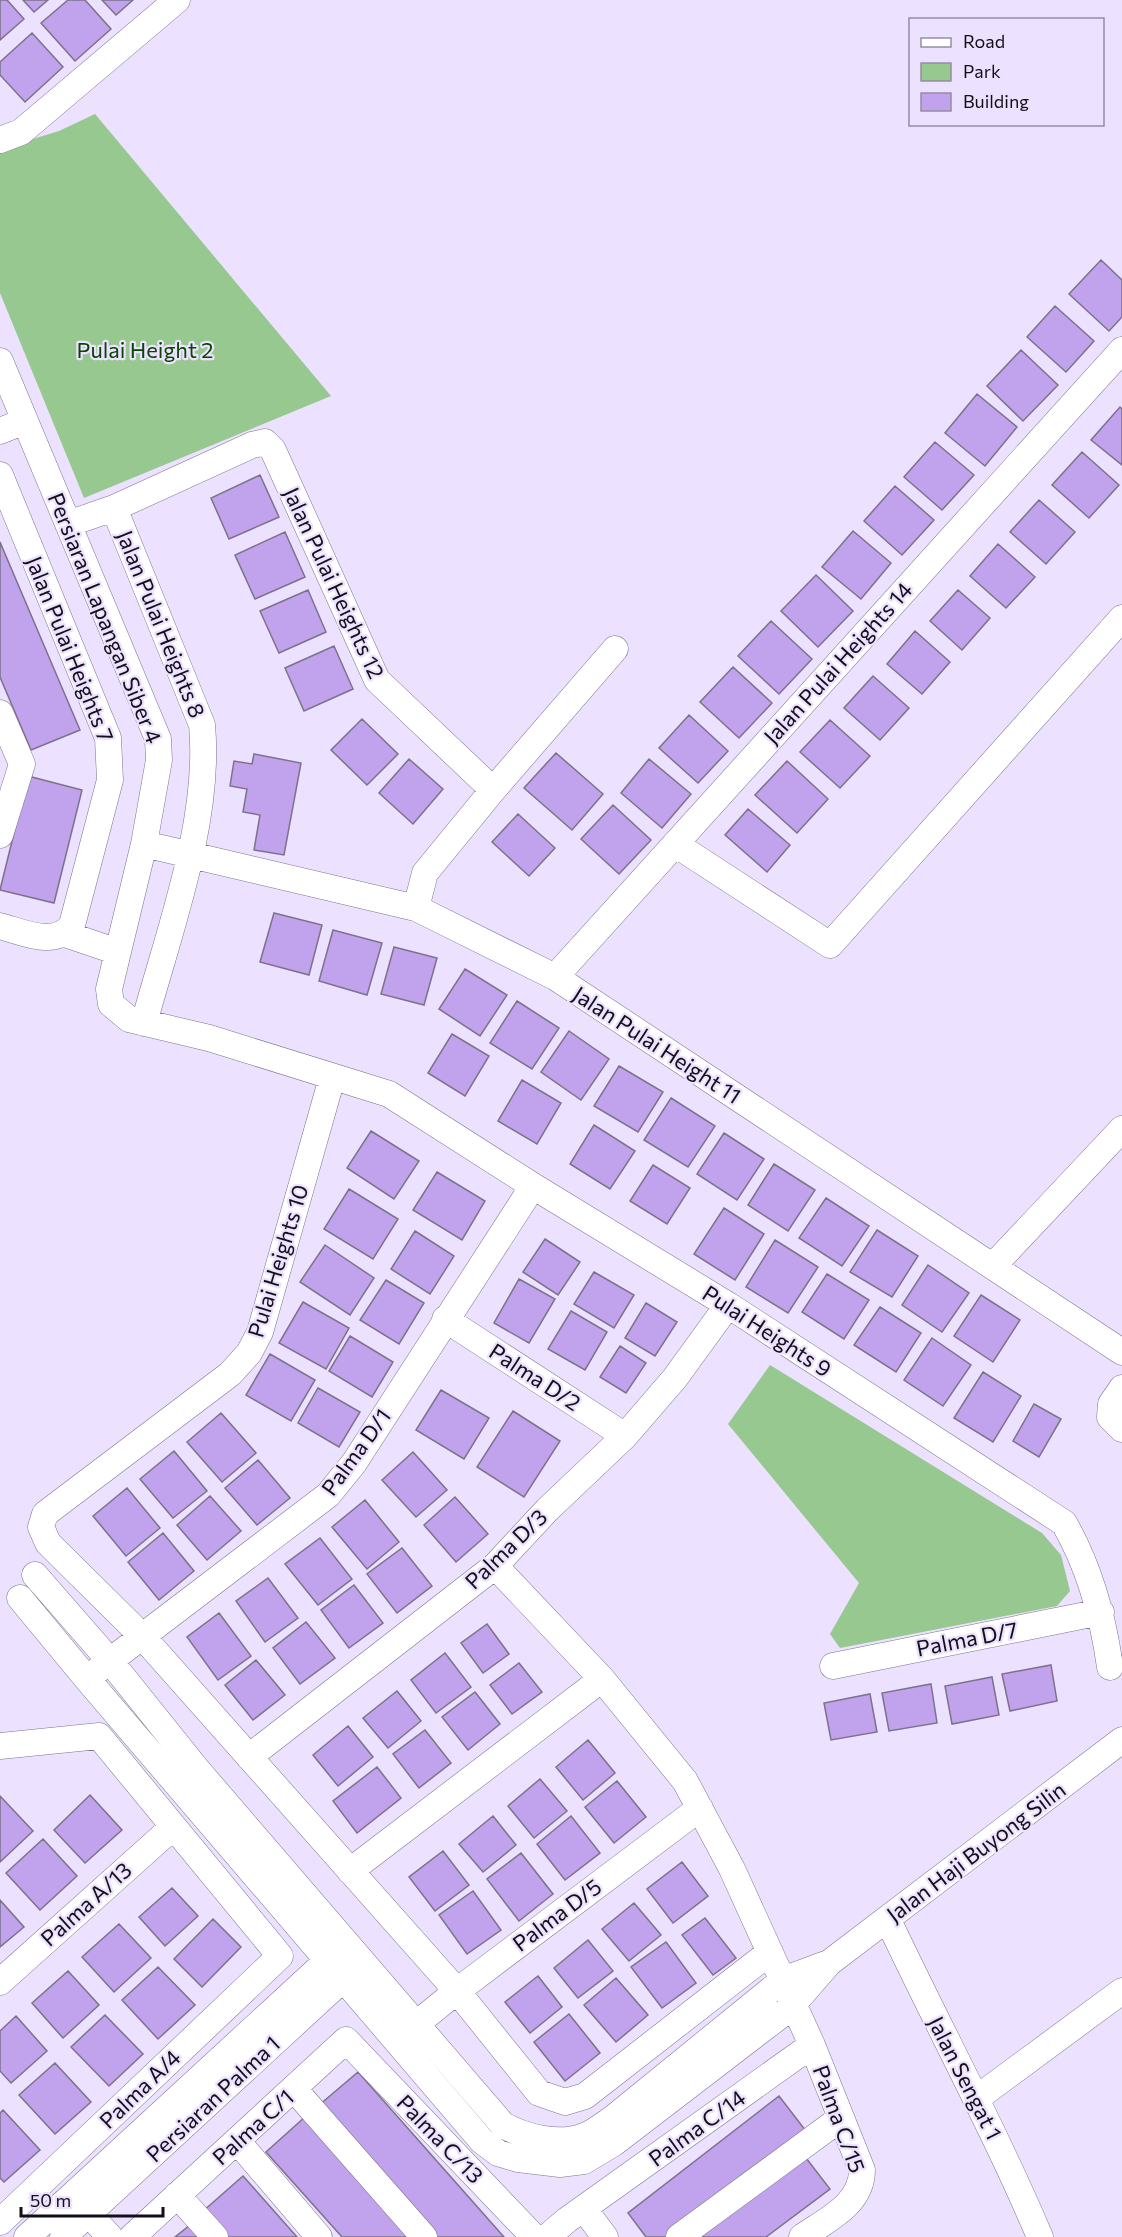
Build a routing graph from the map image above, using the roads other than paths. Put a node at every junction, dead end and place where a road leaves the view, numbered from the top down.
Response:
1 (177, 0) edge
2 (0, 140) edge
3 (1122, 350) edge
4 (0, 361) edge
5 (25, 421) junction
6 (0, 431) edge
7 (265, 442) joint
8 (0, 475) edge
9 (114, 508) junction
10 (68, 524) junction
11 (1122, 618) edge
12 (615, 649) dead end
13 (0, 713) edge
14 (493, 790) junction
15 (0, 835) edge
16 (144, 843) junction
17 (675, 844) junction
18 (191, 856) junction
19 (416, 908) junction
20 (0, 926) edge
21 (65, 934) junction
22 (117, 952) junction
23 (555, 977) junction
24 (144, 1023) junction
25 (332, 1078) junction
26 (1122, 1129) edge
27 (532, 1186) junction
28 (993, 1266) junction
29 (728, 1305) junction
30 (445, 1319) junction
31 (1122, 1352) edge
32 (1122, 1388) edge
33 (1122, 1429) edge
34 (625, 1436) junction
35 (495, 1566) junction
36 (35, 1575) dead end
37 (20, 1598) dead end
38 (1101, 1612) junction
39 (142, 1636) junction
40 (110, 1661) junction
41 (833, 1666) dead end
42 (1110, 1667) dead end
43 (87, 1679) junction
44 (602, 1679) junction
45 (1122, 1740) edge
46 (0, 1746) edge
47 (249, 1757) junction
48 (700, 1808) junction
49 (172, 1827) junction
50 (350, 1871) junction
51 (888, 1920) junction
52 (356, 1951) junction
53 (770, 1952) junction
54 (829, 1963) junction
55 (336, 1968) junction
56 (783, 1980) junction
57 (0, 1982) edge
58 (457, 1990) junction
59 (1122, 1992) edge
60 (794, 2004) junction
61 (415, 2025) junction
62 (346, 2040) joint
63 (812, 2045) junction
64 (294, 2089) junction
65 (977, 2098) junction
66 (841, 2118) junction
67 (238, 2142) junction
68 (177, 2194) junction
69 (80, 2204) junction
70 (584, 2209) junction
71 (0, 2222) edge
72 (27, 2237) edge
73 (63, 2237) edge
74 (110, 2237) edge
75 (132, 2237) edge
76 (214, 2237) edge
77 (319, 2237) edge
78 (424, 2237) edge
79 (534, 2237) edge
80 (547, 2237) edge
81 (606, 2237) edge
82 (679, 2237) edge
83 (802, 2237) edge
84 (1040, 2237) edge

1 - 2 street
3 - 17 street, Jalan Pulai Heights 14
4 - 5 street, Persiaran Lapangan Siber 4
5 - 6 street
5 - 10 street, Persiaran Lapangan Siber 4
7 - 9 street, Jalan Pulai Heights 8
7 - 14 street, Jalan Pulai Heights 12
8 - 21 street, Jalan Pulai Heights 7
9 - 10 street, Jalan Pulai Heights 8
9 - 18 street, Jalan Pulai Heights 8
10 - 16 street, Persiaran Lapangan Siber 4
11 - 17 street
12 - 14 street
13 - 15 street
14 - 19 street
16 - 18 street, Jalan Pulai Height 11
16 - 22 street, Persiaran Lapangan Siber 4
17 - 23 street, Jalan Pulai Heights 14
18 - 19 street, Jalan Pulai Height 11
18 - 24 street, Jalan Pulai Heights 8
19 - 23 street, Jalan Pulai Height 11
20 - 21 street
21 - 22 street
22 - 24 street, Persiaran Lapangan Siber 4
23 - 28 street, Jalan Pulai Height 11
24 - 25 street, Pulai Heights 9
25 - 27 street, Pulai Heights 9
25 - 39 street, Pulai Heights 10
26 - 28 street
27 - 29 street, Pulai Heights 9
27 - 30 street, Palma D/1
28 - 31 street, Jalan Pulai Height 11
29 - 34 street, Palma D/3
29 - 38 street, Pulai Heights 9
30 - 34 street, Palma D/2
30 - 39 street, Palma D/1
32 - 33 street
34 - 35 street, Palma D/3
35 - 44 street
35 - 47 street, Palma D/3
36 - 40 street
37 - 43 street
38 - 41 street, Palma D/7
38 - 42 street, Pulai Heights 9
39 - 40 street, Palma D/1
39 - 47 street
40 - 43 street, Palma D/1
40 - 52 street
43 - 55 street
44 - 48 street
44 - 50 street
45 - 51 street, Jalan Haji Buyong Silin
46 - 49 street
47 - 50 street
48 - 53 street
48 - 58 street, Palma D/5
49 - 57 street, Palma A/13
49 - 71 street, Palma A/4
50 - 58 street
51 - 54 street, Jalan Haji Buyong Silin
51 - 65 street, Jalan Sengat 1
52 - 55 street
52 - 61 street
53 - 56 street
53 - 58 street
54 - 56 street
54 - 60 street
55 - 60 street
55 - 69 street
56 - 60 street
56 - 61 street
58 - 61 street, Palma D/5
59 - 65 street
60 - 63 street
62 - 64 street, Palma C/1
62 - 79 street, Palma C/13
63 - 66 street, Palma C/15
63 - 70 street, Palma C/14
64 - 67 street, Palma C/1
64 - 78 street
65 - 84 street, Jalan Sengat 1
66 - 82 street
66 - 83 street, Palma C/15
67 - 68 street, Palma C/1
67 - 77 street
68 - 75 street, Palma C/1
68 - 76 street
69 - 72 street
69 - 73 street
69 - 74 street
70 - 80 street, Palma C/14
70 - 81 street

